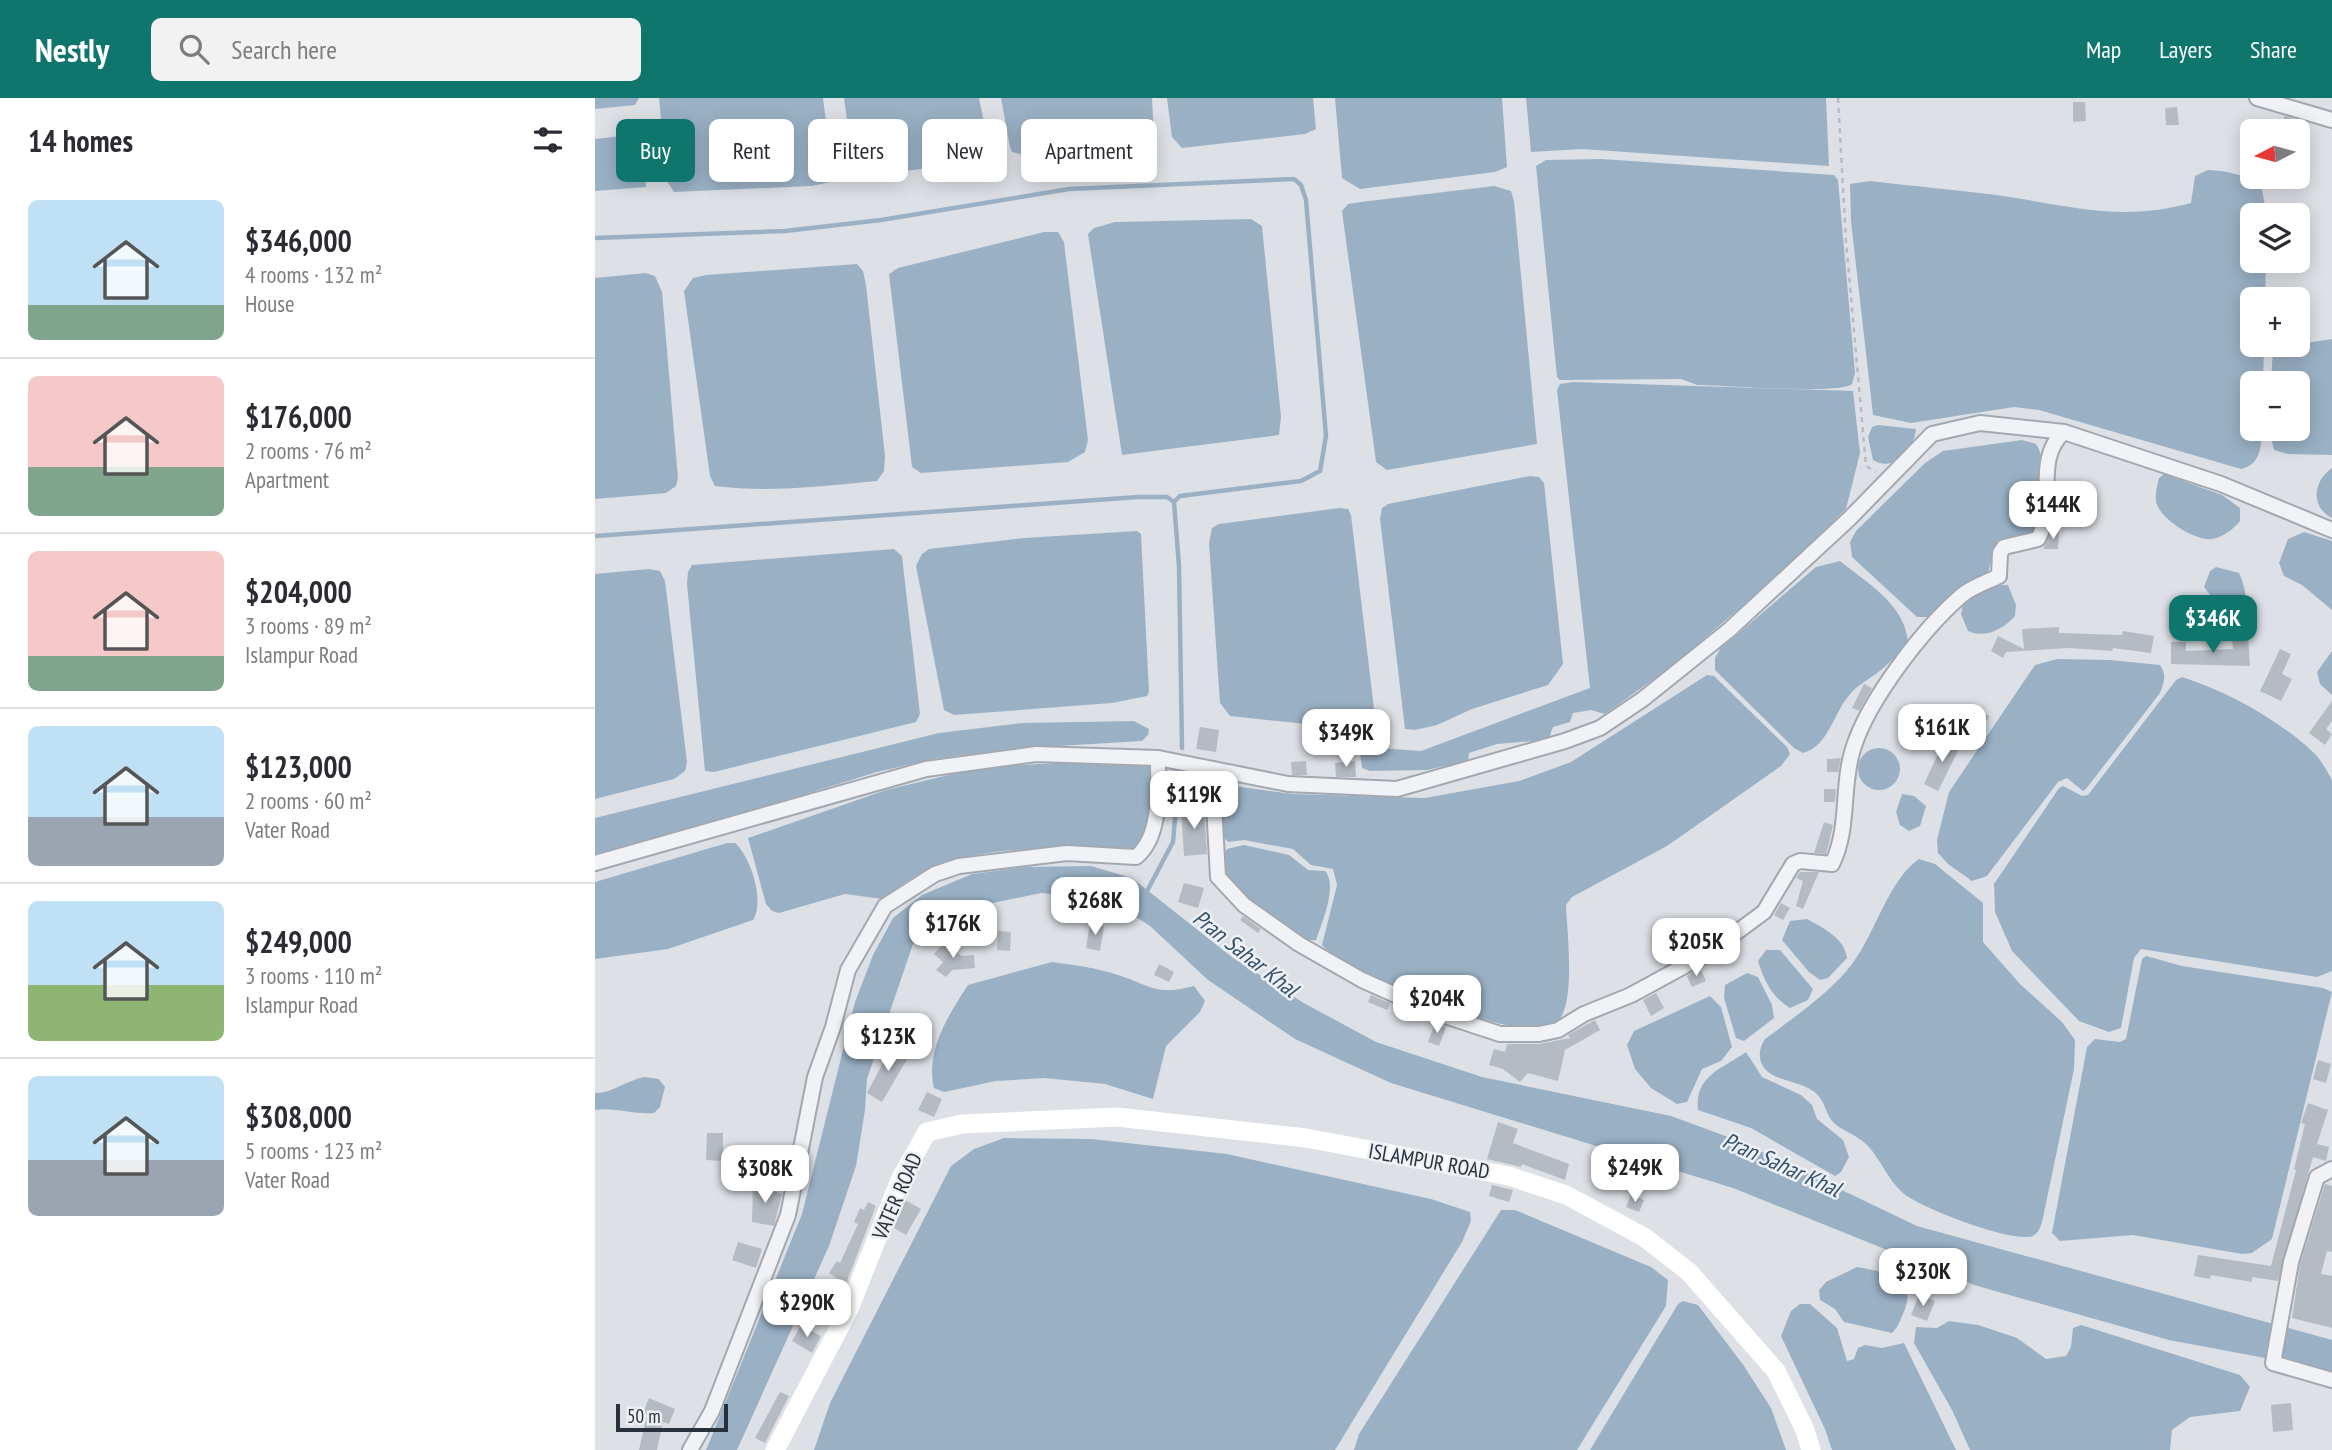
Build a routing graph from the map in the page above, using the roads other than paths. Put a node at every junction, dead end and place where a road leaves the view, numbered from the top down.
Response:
1 (2257, 98) edge
2 (2332, 120) edge
3 (2064, 432) junction
4 (2332, 530) edge
5 (1158, 758) junction
6 (1212, 769) junction
7 (595, 863) edge
8 (927, 1132) joint
9 (2332, 1168) edge
10 (2332, 1380) edge
11 (690, 1450) edge
12 (775, 1450) edge
13 (1811, 1450) edge

1 - 2 street
3 - 4 street
3 - 6 street
3 - 6 street
5 - 6 street
5 - 7 street
5 - 11 street
8 - 12 street, VATER ROAD
8 - 13 street, ISLAMPUR ROAD
9 - 10 street

